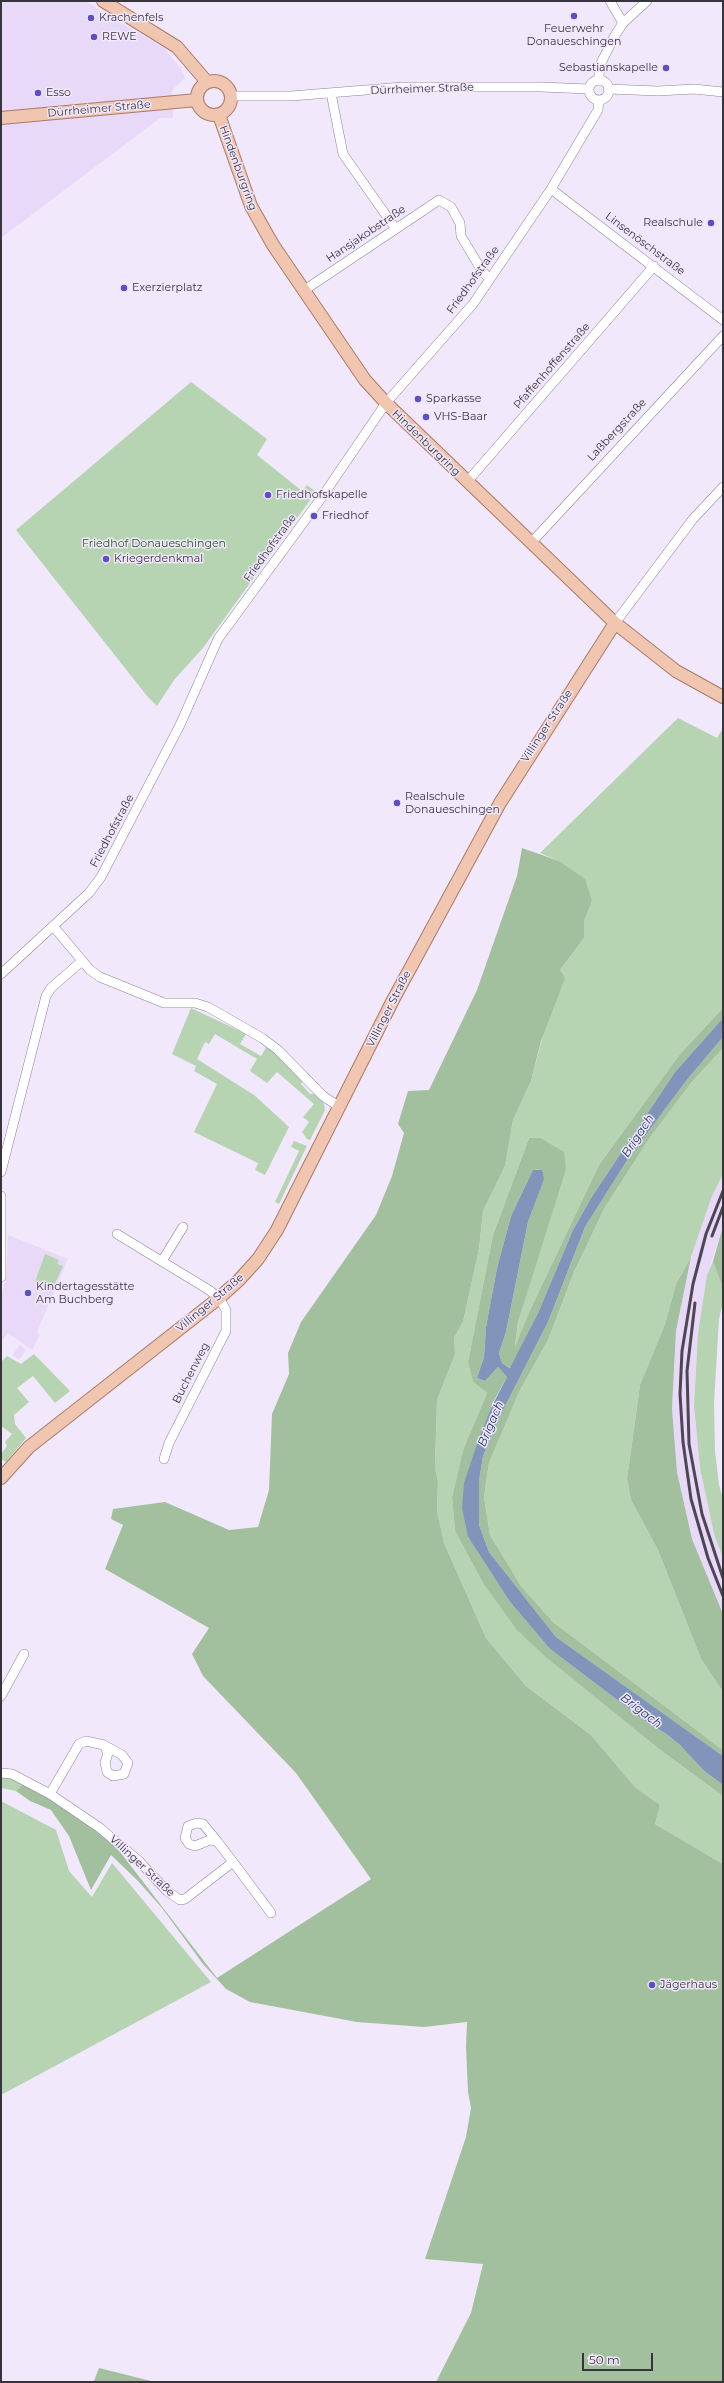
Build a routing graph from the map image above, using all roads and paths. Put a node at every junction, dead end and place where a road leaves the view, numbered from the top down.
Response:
1 (103, 1) edge
2 (610, 1) edge
3 (647, 1) edge
4 (623, 23) junction
5 (598, 81) junction
6 (207, 82) junction
7 (608, 89) junction
8 (589, 90) junction
9 (723, 92) edge
10 (331, 93) junction
11 (232, 96) junction
12 (197, 100) junction
13 (599, 100) junction
14 (219, 115) junction
15 (1, 118) edge
16 (551, 189) junction
17 (395, 228) junction
18 (654, 266) junction
19 (490, 279) junction
20 (303, 292) junction
21 (723, 320) edge
22 (723, 336) edge
23 (386, 404) junction
24 (467, 482) junction
25 (723, 487) edge
26 (531, 542) junction
27 (614, 623) junction
28 (723, 697) edge
29 (53, 926) junction
30 (82, 961) junction
31 (1, 974) edge
32 (338, 1106) junction
33 (1, 1172) edge
34 (1, 1197) edge
35 (184, 1227) dead end
36 (117, 1234) dead end
37 (162, 1261) junction
38 (1, 1277) edge
39 (219, 1298) junction
40 (164, 1459) dead end
41 (2, 1476) edge
42 (24, 1654) dead end
43 (1, 1696) edge
44 (104, 1745) dead end
45 (1, 1773) edge
46 (50, 1794) junction
47 (217, 1842) dead end
48 (233, 1862) junction
49 (271, 1913) dead end

1 - 6 main road
2 - 4 street
3 - 4 street
4 - 5 street
5 - 7 street
5 - 8 street
6 - 11 main road
6 - 12 main road
7 - 9 street
7 - 13 street
8 - 10 street, Dürrheimer Straße
8 - 13 street
10 - 11 street, Dürrheimer Straße
10 - 17 street
11 - 14 main road
12 - 14 main road
12 - 15 main road, Dürrheimer Straße
13 - 16 street, Friedhofstraße
14 - 20 main road, Hindenburgring
16 - 18 street, Linsenöschstraße
16 - 19 street, Friedhofstraße
17 - 19 street, Hansjakobstraße
17 - 20 street, Hansjakobstraße
18 - 21 street, Linsenöschstraße
18 - 24 street, Pfaffenhoffenstraße
19 - 23 street, Friedhofstraße
20 - 23 main road, Hindenburgring
22 - 26 street, Laßbergstraße
23 - 24 main road, Hindenburgring
23 - 29 street, Friedhofstraße
24 - 26 main road, Hindenburgring
25 - 27 street, Villinger Straße
26 - 27 main road, Hindenburgring
27 - 28 main road, Hindenburgring
27 - 32 main road, Villinger Straße
29 - 30 street
29 - 31 street, Friedhofstraße
30 - 32 street
30 - 33 street
32 - 39 main road, Villinger Straße
34 - 38 street
35 - 37 street
36 - 37 street
37 - 39 street
39 - 40 street, Buchenweg
39 - 41 main road, Villinger Straße
42 - 43 street
44 - 46 street
45 - 46 street, Villinger Straße
46 - 48 street, Villinger Straße
47 - 48 street
48 - 49 street

